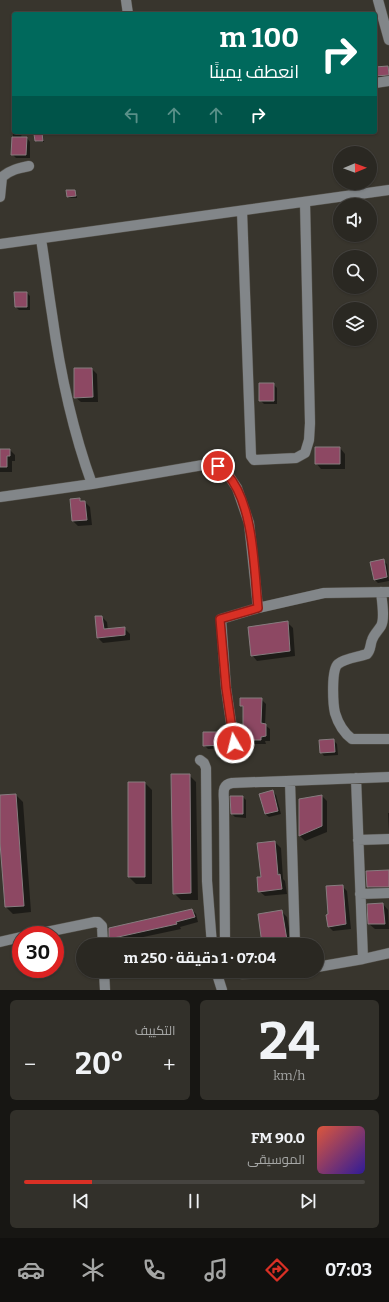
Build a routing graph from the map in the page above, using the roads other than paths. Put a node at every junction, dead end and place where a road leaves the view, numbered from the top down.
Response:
1 (126, 0) edge
2 (378, 0) edge
3 (128, 12) edge
4 (389, 40) edge
5 (389, 81) edge
6 (377, 83) edge
7 (29, 166) dead end
8 (389, 190) edge
9 (0, 196) edge
10 (306, 202) junction
11 (242, 211) junction
12 (41, 239) junction
13 (0, 244) edge
14 (92, 484) junction
15 (0, 497) edge
16 (385, 592) edge
17 (258, 608) junction
18 (389, 739) edge
19 (234, 743) dead end
20 (200, 760) dead end
21 (389, 777) edge
22 (356, 778) junction
23 (290, 781) junction
24 (389, 838) edge
25 (358, 840) junction
26 (389, 892) edge
27 (360, 894) junction
28 (64, 928) edge
29 (103, 938) edge
30 (211, 938) edge
31 (225, 938) edge
32 (295, 938) edge
33 (12, 939) edge
34 (0, 942) edge
35 (389, 952) edge
36 (363, 960) junction
37 (324, 966) edge
38 (104, 978) edge
39 (218, 978) edge
40 (105, 990) edge
41 (222, 990) edge

1 - 3 street
2 - 4 street
5 - 6 street
7 - 9 street
8 - 10 street
10 - 11 street
10 - 11 street
11 - 12 street
12 - 13 street
12 - 14 street
14 - 15 street
14 - 17 street
16 - 17 street
16 - 18 street
17 - 19 street
20 - 30 street
21 - 22 street
22 - 23 street
22 - 25 street
23 - 31 street
23 - 32 street
24 - 25 street
25 - 27 street
26 - 27 street
27 - 36 street
28 - 29 street
33 - 34 street
35 - 36 street
36 - 37 street
38 - 40 street
39 - 41 street

